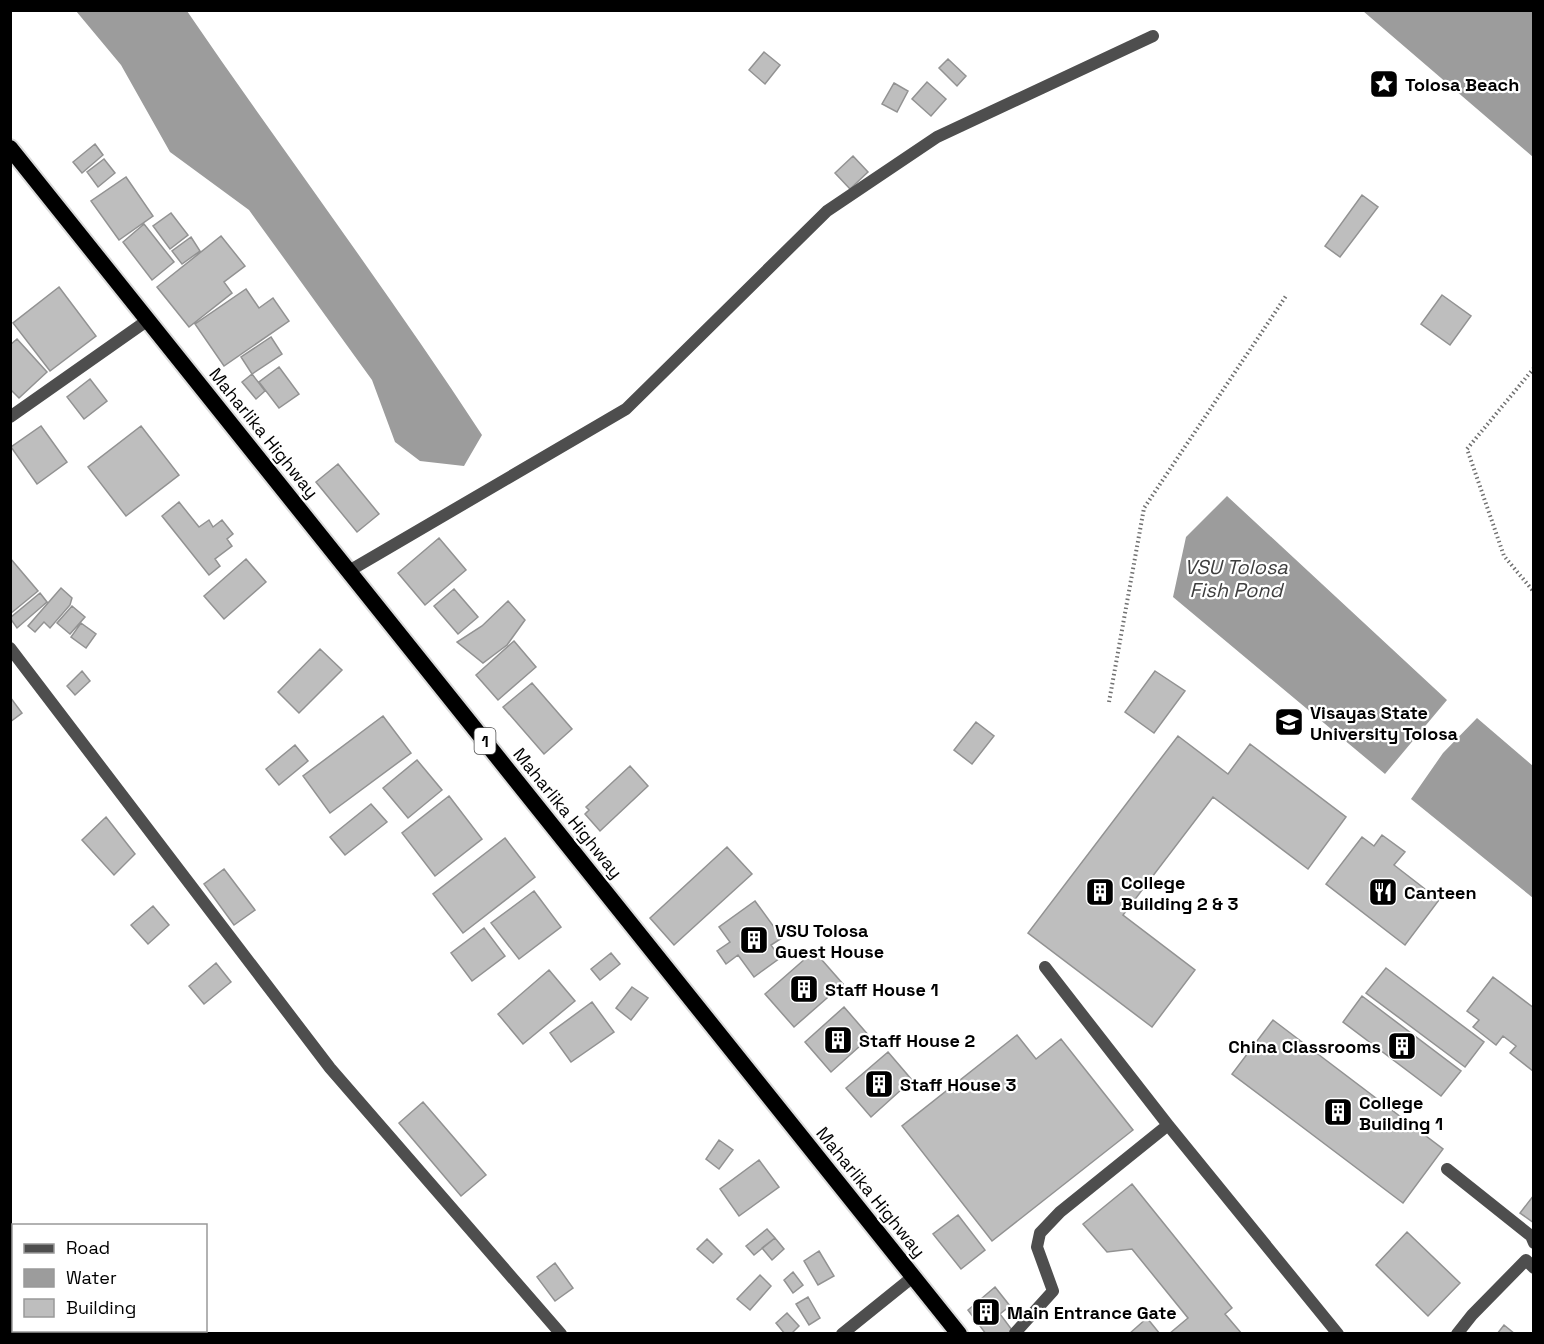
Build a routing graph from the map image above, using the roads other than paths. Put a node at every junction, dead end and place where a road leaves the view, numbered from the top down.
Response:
1 (1153, 36) dead end
2 (10, 148) edge
3 (148, 320) junction
4 (10, 417) edge
5 (349, 571) junction
6 (10, 648) edge
7 (1045, 968) dead end
8 (1168, 1125) junction
9 (1448, 1169) dead end
10 (1533, 1243) edge
11 (1531, 1259) edge
12 (914, 1276) junction
13 (1015, 1333) edge
14 (561, 1334) edge
15 (842, 1334) edge
16 (959, 1334) edge
17 (1338, 1334) edge
18 (1457, 1334) edge

1 - 5 street
2 - 3 highway, Maharlika Highway / 1
3 - 4 street
3 - 5 highway, Maharlika Highway / 1
5 - 12 highway, Maharlika Highway / 1
6 - 14 street
7 - 8 street
8 - 13 street
8 - 17 street
9 - 10 street
11 - 18 street
12 - 15 street
12 - 16 highway, Maharlika Highway / 1

